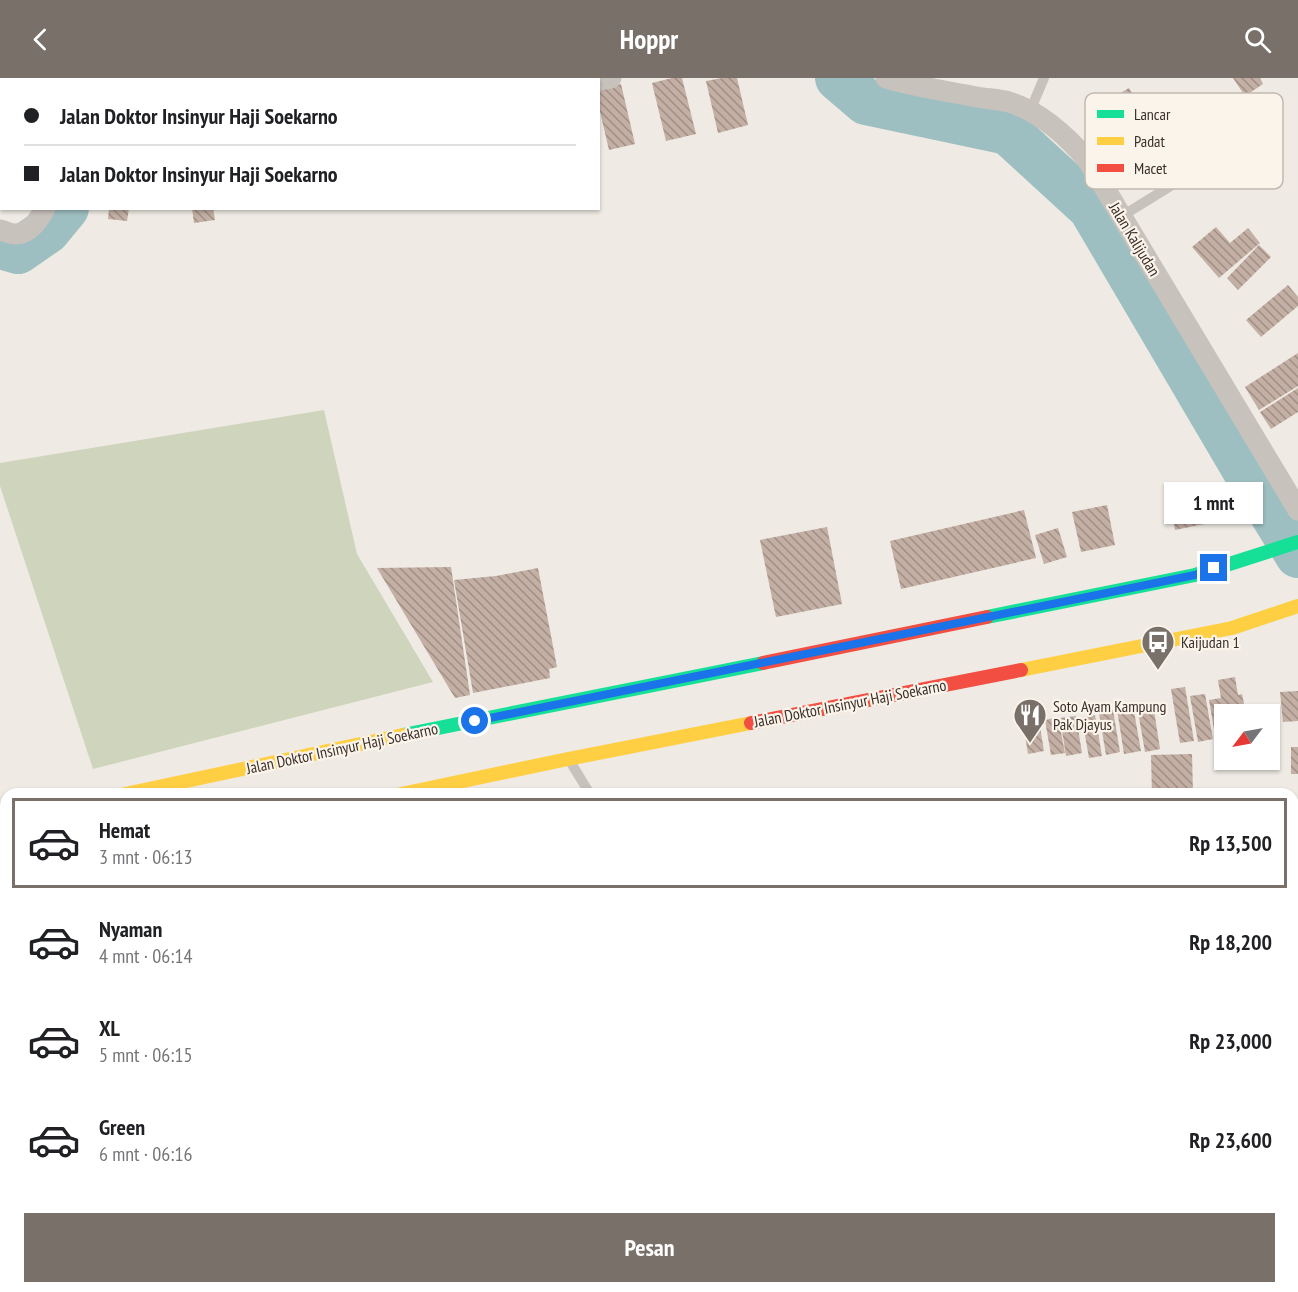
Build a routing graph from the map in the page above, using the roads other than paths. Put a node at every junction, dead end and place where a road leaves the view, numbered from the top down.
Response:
1 (886, 78) edge
2 (1044, 78) edge
3 (1030, 111) junction
4 (1085, 157) edge
5 (1106, 189) edge
6 (1166, 189) edge
7 (44, 210) edge
8 (1122, 216) junction
9 (0, 230) edge
10 (1298, 510) edge
11 (1298, 542) edge
12 (1298, 606) edge
13 (568, 759) junction
14 (152, 788) edge
15 (430, 788) edge
16 (586, 788) edge

1 - 3 street, Jalan Kalijudan
2 - 3 lane
3 - 4 street, Jalan Kalijudan
5 - 8 street, Jalan Kalijudan
6 - 8 lane
7 - 9 street
8 - 10 street, Jalan Kalijudan
11 - 14 main road, Jalan Doktor Insinyur Haji Soekarno
12 - 13 main road, Jalan Doktor Insinyur Haji Soekarno
13 - 15 main road, Jalan Doktor Insinyur Haji Soekarno
13 - 16 lane

